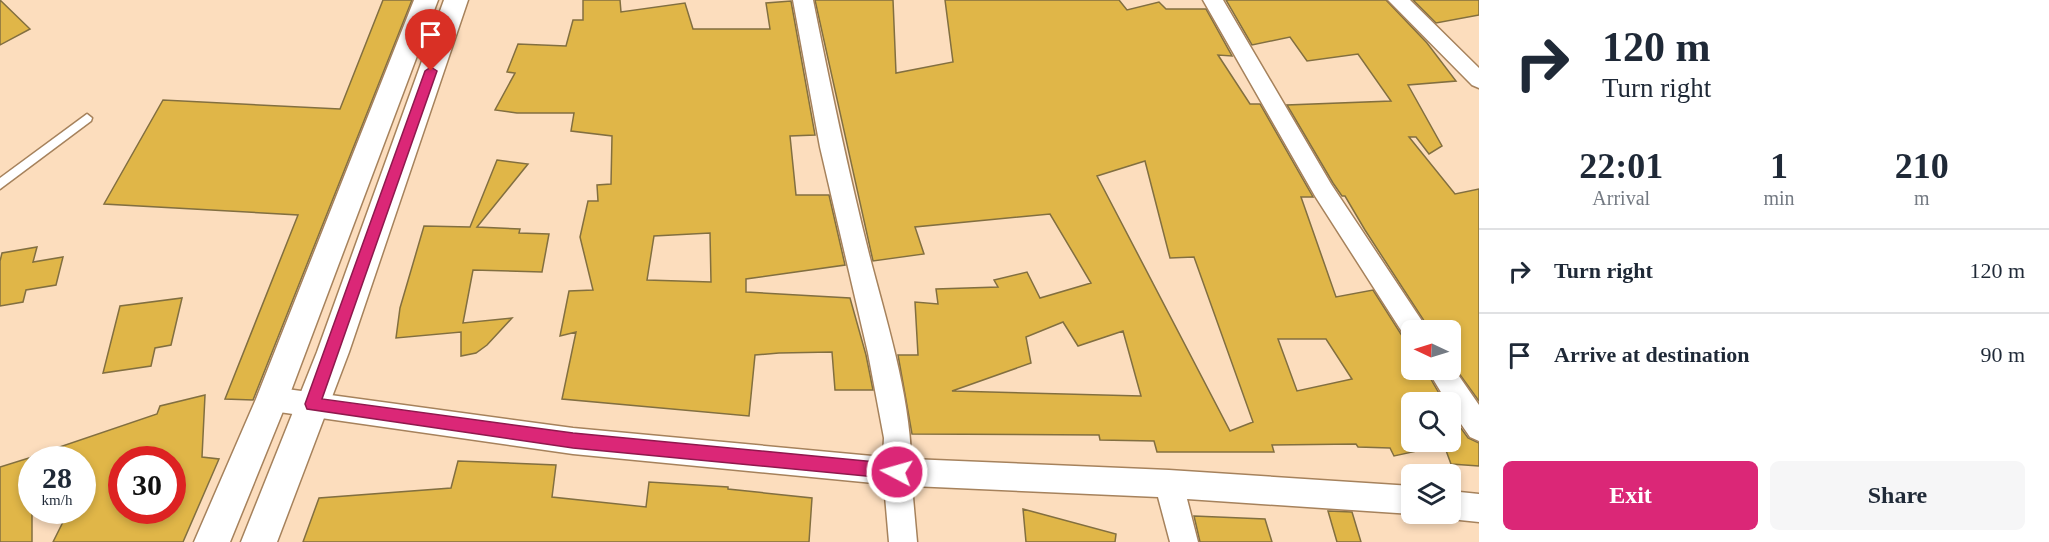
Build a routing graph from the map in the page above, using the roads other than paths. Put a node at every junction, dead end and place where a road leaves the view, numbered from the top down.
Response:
1 (426, 0) edge
2 (456, 0) edge
3 (803, 0) edge
4 (1213, 0) edge
5 (1398, 0) edge
6 (1479, 80) edge
7 (87, 118) dead end
8 (0, 184) edge
9 (1408, 320) edge
10 (1447, 380) edge
11 (272, 399) junction
12 (313, 404) junction
13 (1479, 428) edge
14 (897, 472) junction
15 (1169, 484) junction
16 (1401, 499) edge
17 (1461, 506) edge
18 (1479, 508) edge
19 (212, 542) edge
20 (259, 542) edge
21 (903, 542) edge
22 (1184, 542) edge

1 - 11 street
2 - 12 street
3 - 14 street
4 - 9 street
5 - 6 street
7 - 8 lane
10 - 13 street
11 - 12 street
11 - 19 street
12 - 14 street
12 - 20 street
14 - 15 street
14 - 21 street
15 - 16 street
15 - 22 street
17 - 18 street

